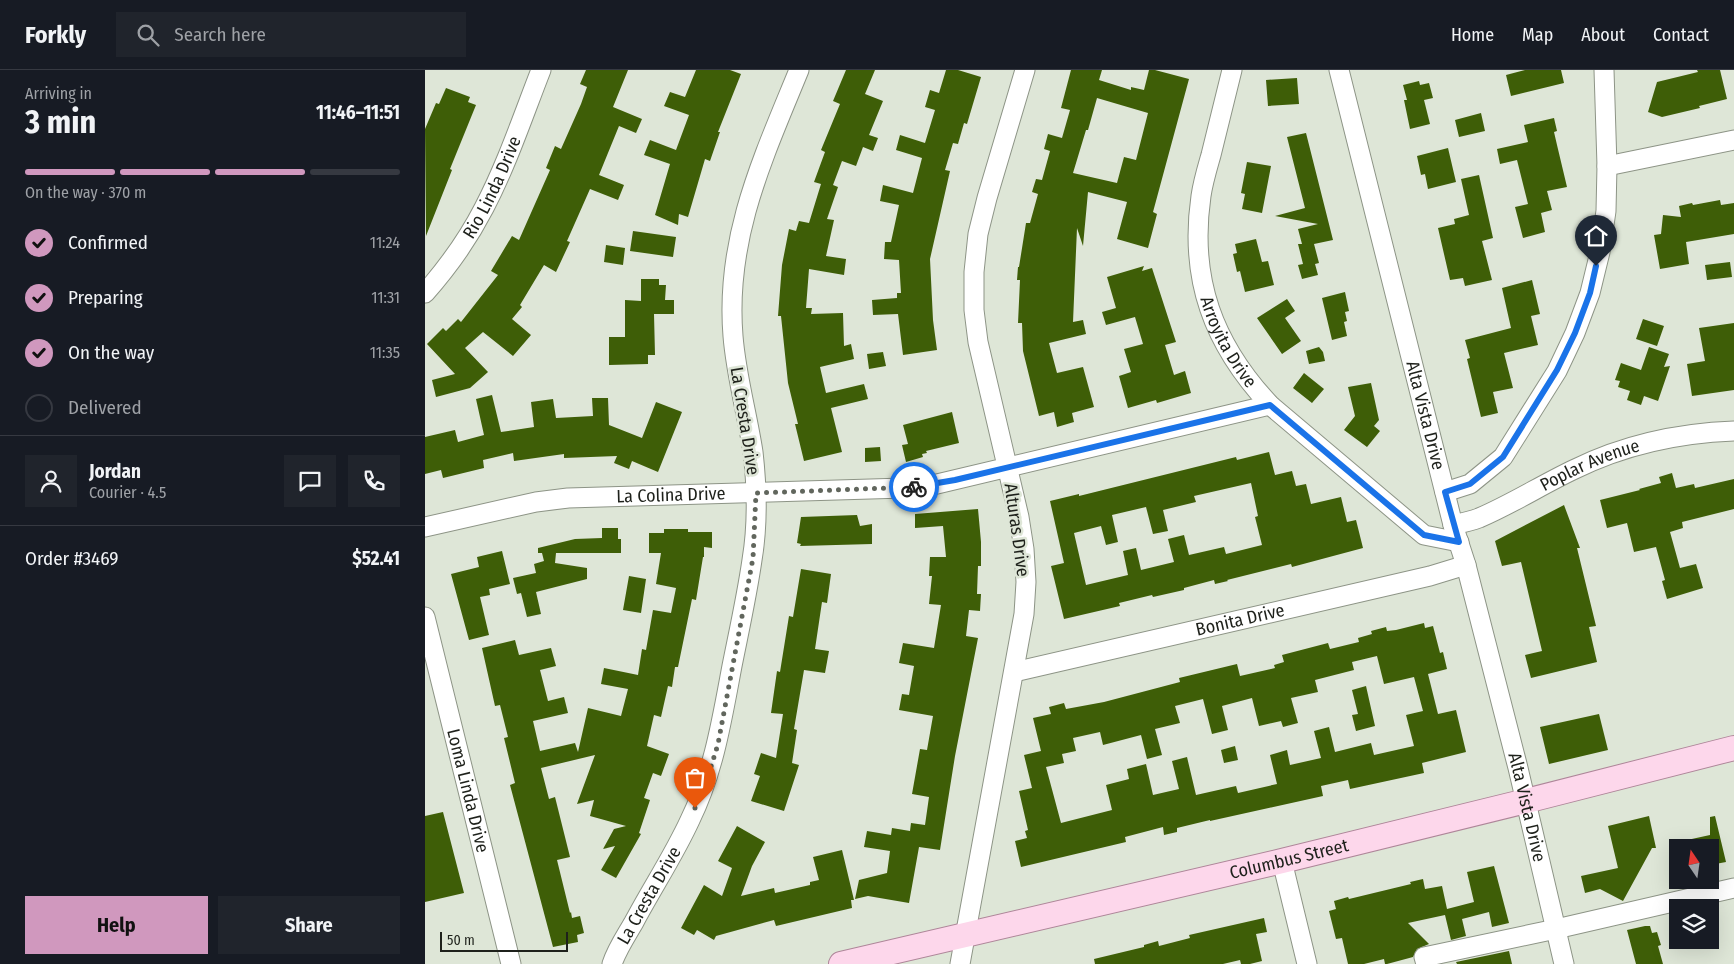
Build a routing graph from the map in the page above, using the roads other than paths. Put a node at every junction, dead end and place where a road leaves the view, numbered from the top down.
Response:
1 (541, 70) edge
2 (799, 70) edge
3 (1025, 70) edge
4 (1232, 70) edge
5 (1339, 70) edge
6 (1604, 70) edge
7 (1734, 140) edge
8 (1607, 166) junction
9 (425, 293) edge
10 (1270, 405) junction
11 (1734, 431) edge
12 (1008, 467) junction
13 (1445, 492) junction
14 (756, 493) junction
15 (425, 527) edge
16 (1456, 534) junction
17 (1466, 565) junction
18 (425, 617) edge
19 (1014, 672) junction
20 (1734, 748) edge
21 (1526, 801) junction
22 (1282, 861) junction
23 (1734, 888) edge
24 (1556, 929) junction
25 (965, 935) junction
26 (511, 964) edge
27 (612, 964) edge
28 (841, 964) edge
29 (959, 964) edge
30 (1307, 964) edge
31 (1426, 964) edge
32 (1564, 964) edge

1 - 9 street, Rio Linda Drive
2 - 14 street, La Cresta Drive
3 - 12 street, Alturas Drive
4 - 10 street, Arroyita Drive
5 - 13 street, Alta Vista Drive
6 - 8 street
7 - 8 street
8 - 13 street
10 - 12 street, La Colina Drive
10 - 16 street, Arroyita Drive
11 - 16 street, Poplar Avenue
12 - 14 street, La Colina Drive
12 - 19 street, Alturas Drive
13 - 16 street, Alta Vista Drive
14 - 15 street, La Colina Drive
14 - 27 street, La Cresta Drive
16 - 17 street, Alta Vista Drive
17 - 19 street, Bonita Drive
17 - 21 street, Alta Vista Drive
18 - 26 street, Loma Linda Drive
19 - 25 street, Alturas Drive
20 - 21 main road, Columbus Street
21 - 22 main road, Columbus Street
21 - 24 street, Alta Vista Drive
22 - 25 main road, Columbus Street
22 - 30 street
23 - 24 street
24 - 31 street
24 - 32 street, Alta Vista Drive
25 - 28 main road, Columbus Street
25 - 29 street, Alturas Drive

